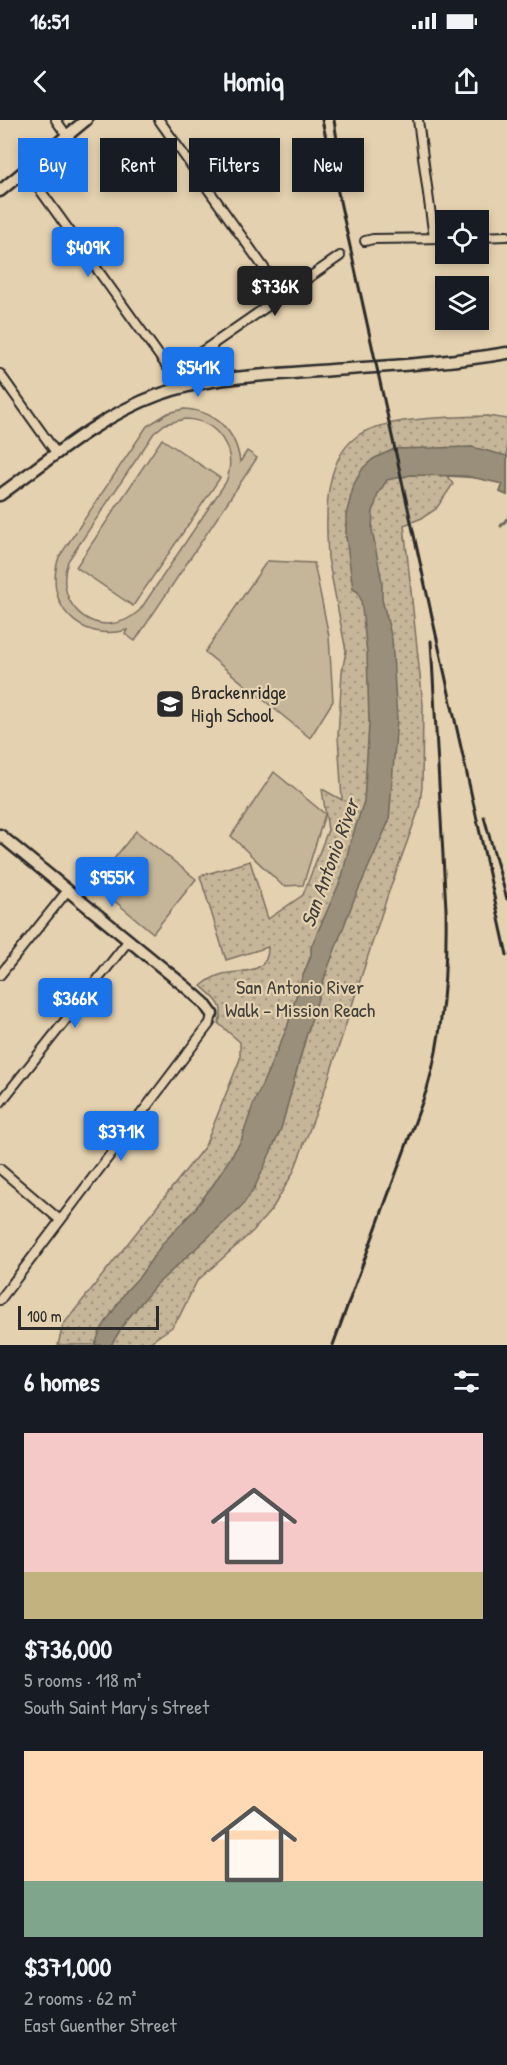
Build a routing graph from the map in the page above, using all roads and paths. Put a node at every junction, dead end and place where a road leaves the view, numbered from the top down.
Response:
1 (56, 120) edge
2 (86, 120) edge
3 (159, 120) edge
4 (418, 120) edge
5 (67, 136) junction
6 (64, 138) edge
7 (18, 175) edge
8 (0, 191) edge
9 (42, 192) edge
10 (507, 236) edge
11 (489, 237) edge
12 (434, 238) joint
13 (365, 241) dead end
14 (340, 256) dead end
15 (284, 296) junction
16 (213, 344) junction
17 (507, 353) edge
18 (171, 372) junction
19 (0, 374) edge
20 (212, 380) junction
21 (178, 389) junction
22 (57, 453) junction
23 (0, 495) edge
24 (0, 835) edge
25 (68, 891) junction
26 (129, 940) junction
27 (0, 975) edge
28 (212, 1014) joint
29 (0, 1103) edge
30 (0, 1169) edge
31 (60, 1220) junction
32 (0, 1300) edge

1 - 5 street
2 - 5 main road
3 - 15 street
4 - 12 street
5 - 6 main road
7 - 8 main road
9 - 18 street
10 - 11 street
12 - 13 street
14 - 15 street
15 - 16 street
16 - 18 street
16 - 20 street
17 - 20 main road
18 - 21 street
19 - 22 street
20 - 21 main road
21 - 22 main road
22 - 23 main road
24 - 25 main road
25 - 26 main road
25 - 27 street
26 - 28 main road
26 - 29 street
28 - 31 street
30 - 31 street
31 - 32 street

